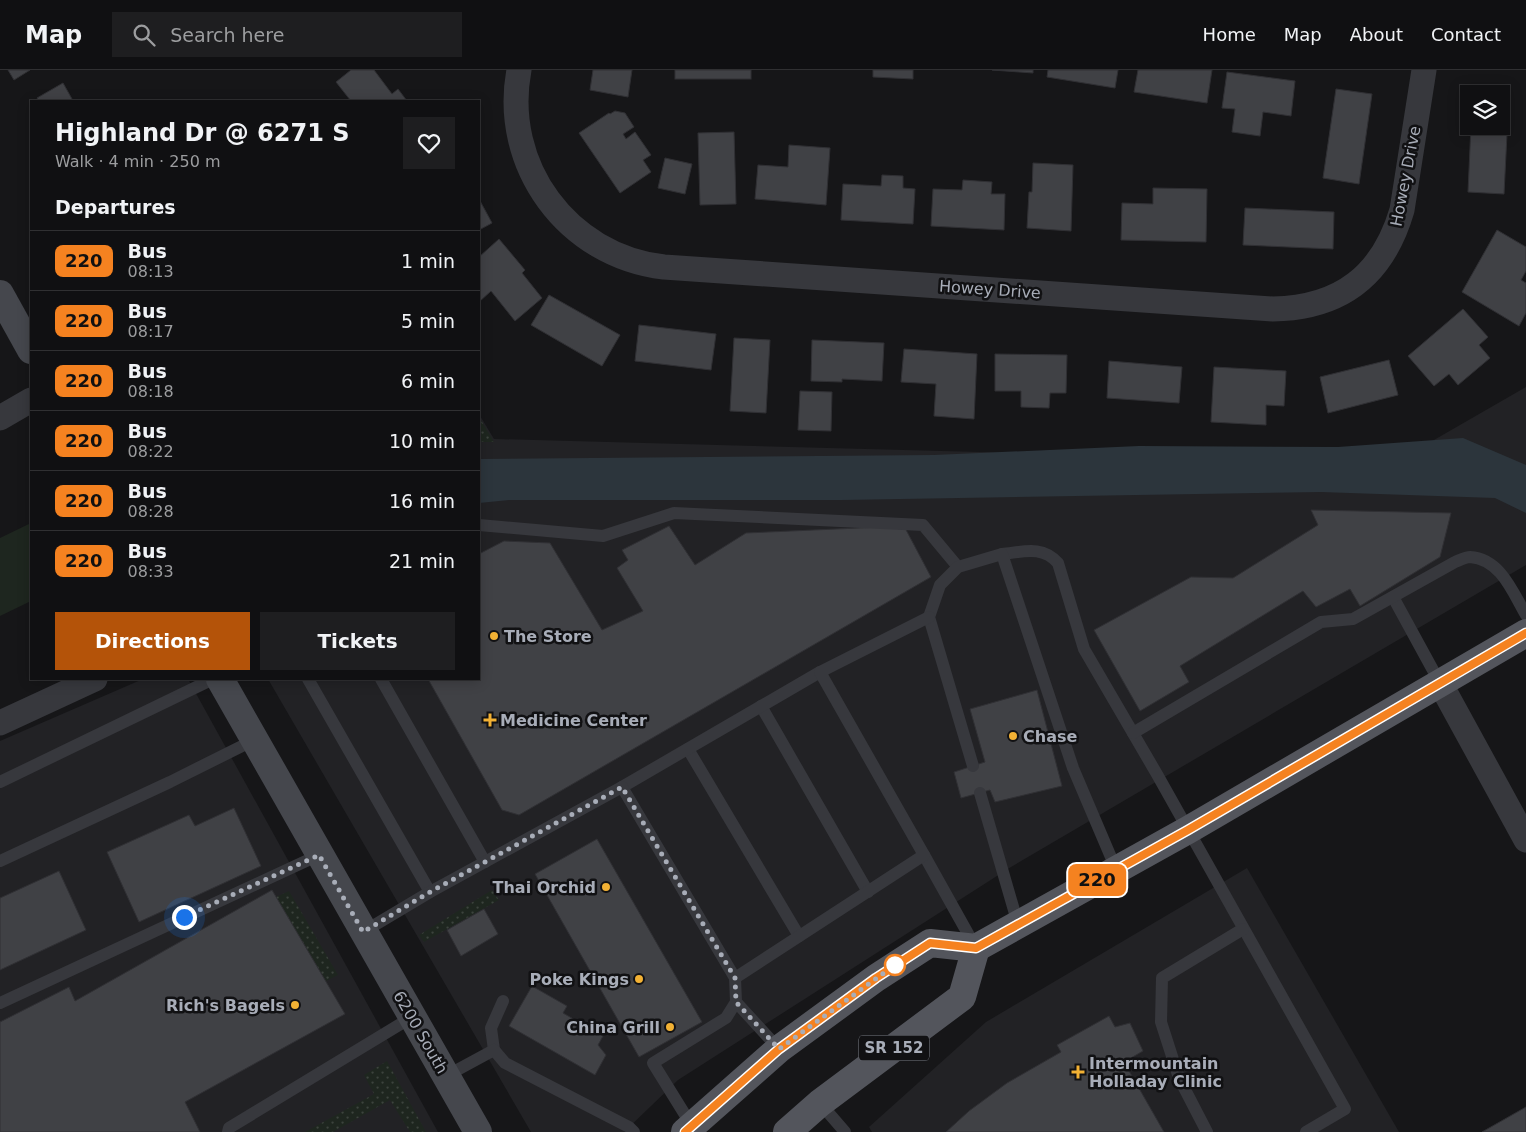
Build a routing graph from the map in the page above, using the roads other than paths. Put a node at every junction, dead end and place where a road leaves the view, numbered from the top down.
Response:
1 (518, 70) edge
2 (1424, 70) edge
3 (0, 294) edge
4 (30, 348) edge
5 (30, 401) edge
6 (0, 418) edge
7 (480, 524) edge
8 (1002, 554) junction
9 (958, 567) junction
10 (1393, 597) junction
11 (1526, 615) edge
12 (928, 616) junction
13 (1526, 633) edge
14 (820, 672) junction
15 (93, 680) edge
16 (212, 680) edge
17 (221, 680) edge
18 (309, 680) edge
19 (382, 680) edge
20 (1440, 683) junction
21 (761, 706) junction
22 (0, 723) edge
23 (1133, 732) junction
24 (254, 740) junction
25 (688, 749) junction
26 (973, 766) dead end
27 (0, 782) edge
28 (622, 787) junction
29 (980, 793) dead end
30 (1188, 830) junction
31 (1526, 840) edge
32 (319, 855) junction
33 (924, 856) junction
34 (0, 861) edge
35 (485, 862) junction
36 (1116, 869) junction
37 (430, 892) junction
38 (868, 892) junction
39 (1018, 924) junction
40 (1243, 929) junction
41 (363, 932) junction
42 (799, 936) junction
43 (976, 948) junction
44 (735, 978) junction
45 (503, 1001) dead end
46 (736, 1002) junction
47 (0, 1004) edge
48 (412, 1017) junction
49 (779, 1049) junction
50 (494, 1050) junction
51 (446, 1076) junction
52 (820, 1103) junction
53 (688, 1129) edge
54 (228, 1132) edge
55 (478, 1132) edge
56 (634, 1132) edge
57 (787, 1132) edge
58 (845, 1132) edge
59 (1207, 1132) edge
60 (1306, 1132) edge

1 - 2 street, Howey Drive
3 - 4 main road
5 - 6 street
7 - 9 lane
8 - 9 lane
8 - 23 lane
8 - 36 lane
9 - 12 lane
10 - 11 lane
10 - 20 lane
10 - 23 lane
12 - 14 lane
12 - 26 lane
13 - 20 main road
14 - 21 lane
14 - 33 lane
15 - 22 street
16 - 27 lane
17 - 24 main road, 6200 South
18 - 37 lane
19 - 35 lane
20 - 30 main road
20 - 31 street
21 - 25 lane
21 - 38 lane
23 - 30 lane
24 - 32 main road, 6200 South
24 - 34 lane
25 - 28 lane
25 - 42 lane
28 - 35 lane
28 - 44 lane
29 - 39 lane
30 - 36 main road
30 - 40 lane
32 - 41 main road, 6200 South
32 - 47 lane
33 - 38 lane
33 - 43 lane
35 - 37 lane
36 - 39 main road
37 - 41 lane
38 - 42 lane
39 - 43 main road
40 - 59 lane
40 - 60 lane
41 - 48 main road, 6200 South
42 - 44 lane
43 - 49 main road
43 - 52 main road, SR 152
44 - 46 lane
45 - 50 lane
46 - 49 lane
46 - 53 lane
48 - 51 main road, 6200 South
48 - 54 lane
49 - 53 main road
50 - 51 lane
50 - 56 lane
51 - 55 main road, 6200 South
52 - 57 main road, SR 152
52 - 58 lane

